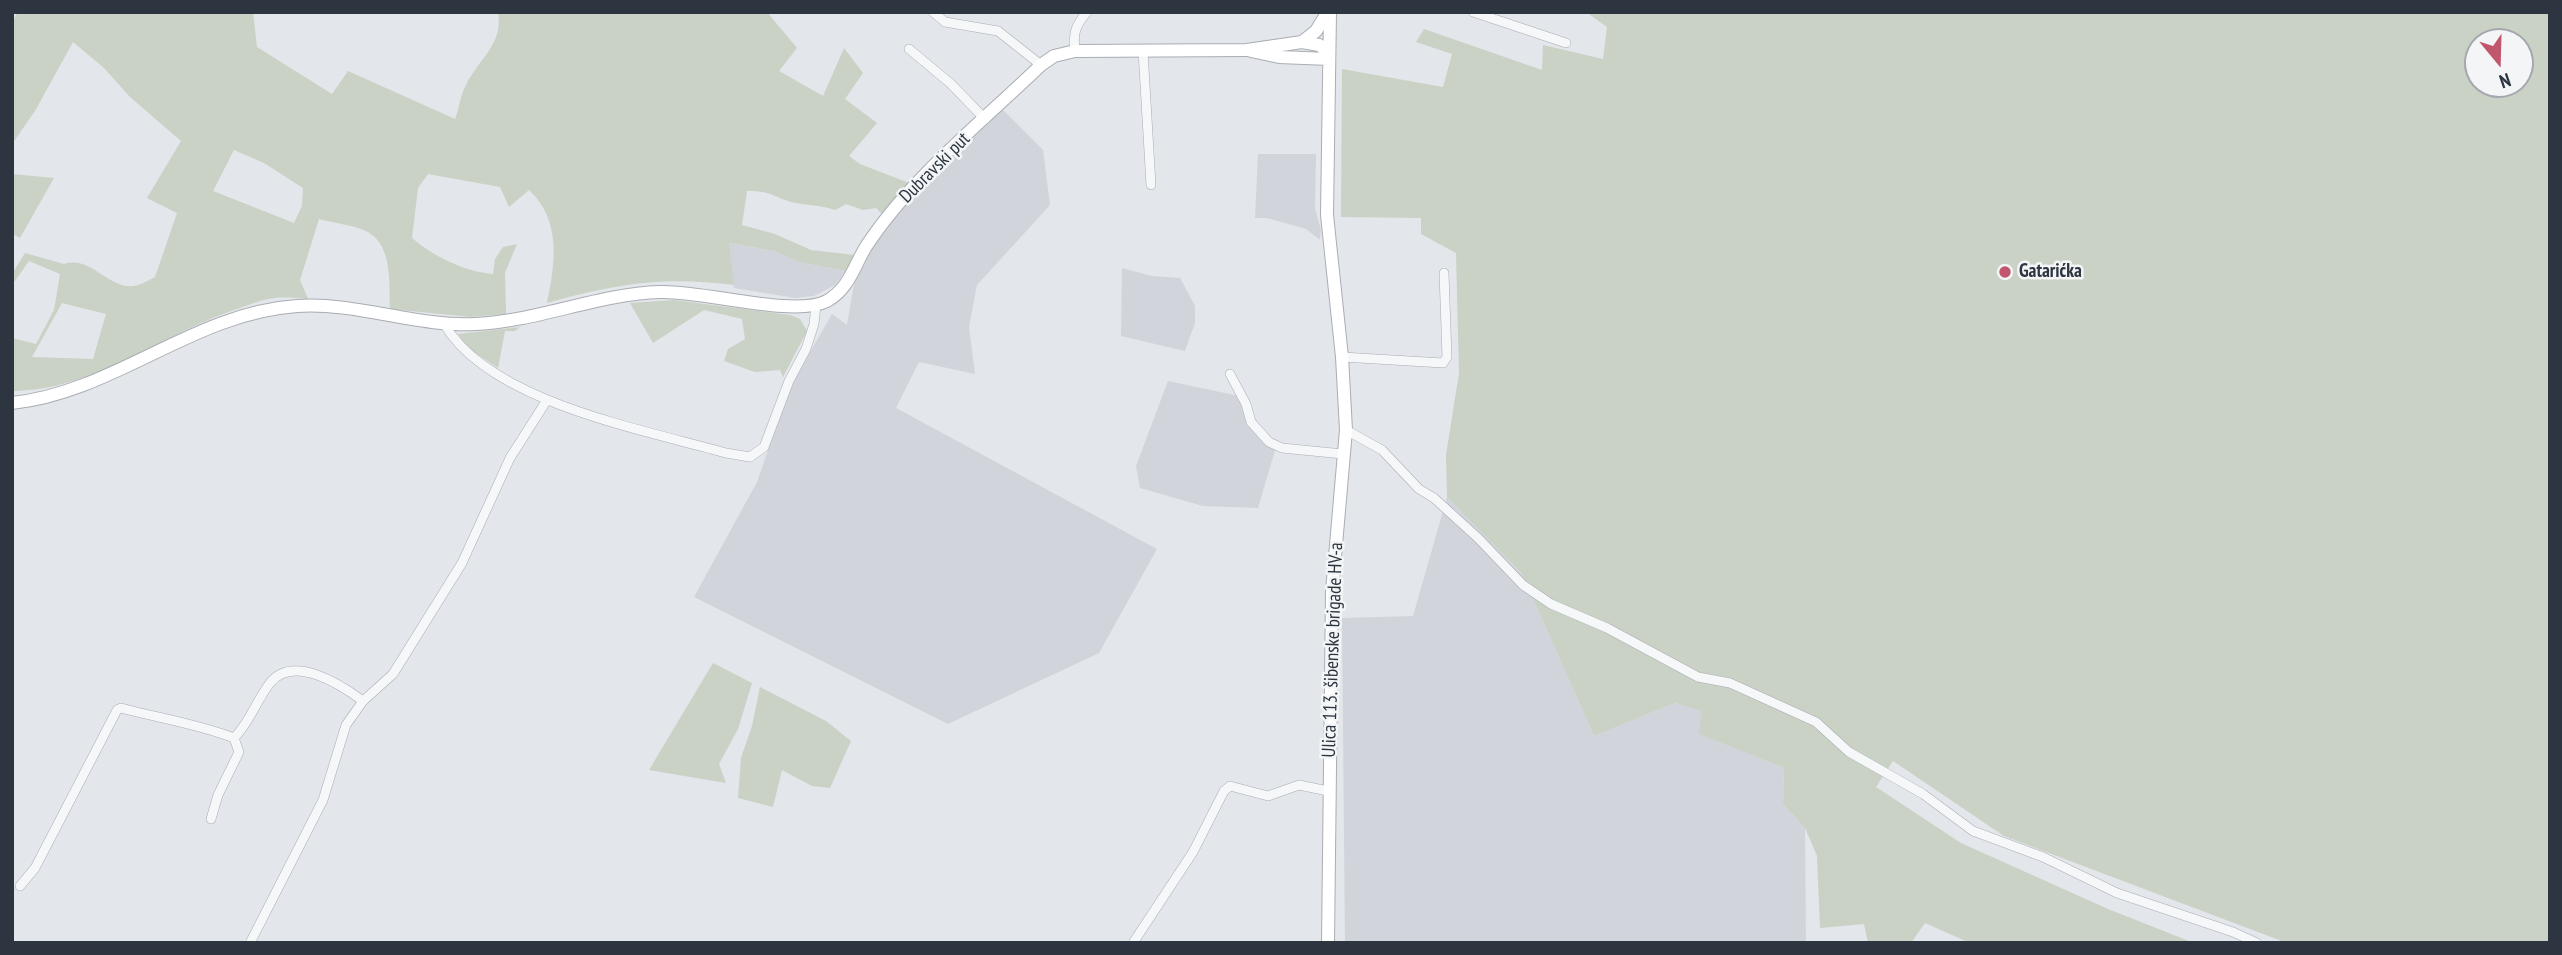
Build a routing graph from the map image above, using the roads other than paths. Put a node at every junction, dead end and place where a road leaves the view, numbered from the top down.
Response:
1 (933, 12) edge
2 (1087, 12) edge
3 (1328, 12) edge
4 (1473, 12) edge
5 (1302, 42) junction
6 (1566, 43) dead end
7 (909, 49) dead end
8 (1247, 50) junction
9 (1075, 51) junction
10 (1143, 51) junction
11 (1329, 55) junction
12 (1041, 65) junction
13 (985, 120) junction
14 (1151, 185) dead end
15 (1444, 273) dead end
16 (816, 305) junction
17 (444, 324) junction
18 (1342, 357) junction
19 (1230, 374) dead end
20 (547, 400) junction
21 (12, 402) edge
22 (1346, 430) junction
23 (1343, 454) junction
24 (363, 701) junction
25 (234, 738) junction
26 (1328, 791) junction
27 (211, 818) dead end
28 (20, 886) dead end
29 (250, 943) edge
30 (1133, 943) edge
31 (1328, 943) edge
32 (2257, 943) edge

1 - 12 street
2 - 9 street
3 - 5 main road
3 - 11 main road, Ulica 113. šibenske brigade HV-a
4 - 6 street
5 - 8 main road, Dubravski put
5 - 11 main road, Dubravski put
7 - 13 street
8 - 10 main road, Dubravski put
8 - 11 main road, Dubravski put
9 - 10 main road, Dubravski put
9 - 12 main road, Dubravski put
10 - 14 street
11 - 18 main road, Ulica 113. šibenske brigade HV-a
12 - 13 main road, Dubravski put
13 - 16 main road, Dubravski put
15 - 18 street
16 - 17 main road
16 - 20 street
17 - 20 street
17 - 21 main road
18 - 22 main road, Ulica 113. šibenske brigade HV-a
19 - 23 street
20 - 24 street
22 - 23 main road, Ulica 113. šibenske brigade HV-a
22 - 32 street
23 - 26 main road, Ulica 113. šibenske brigade HV-a
24 - 25 street
24 - 29 street
25 - 27 street
25 - 28 street
26 - 30 street
26 - 31 main road, Ulica 113. šibenske brigade HV-a

